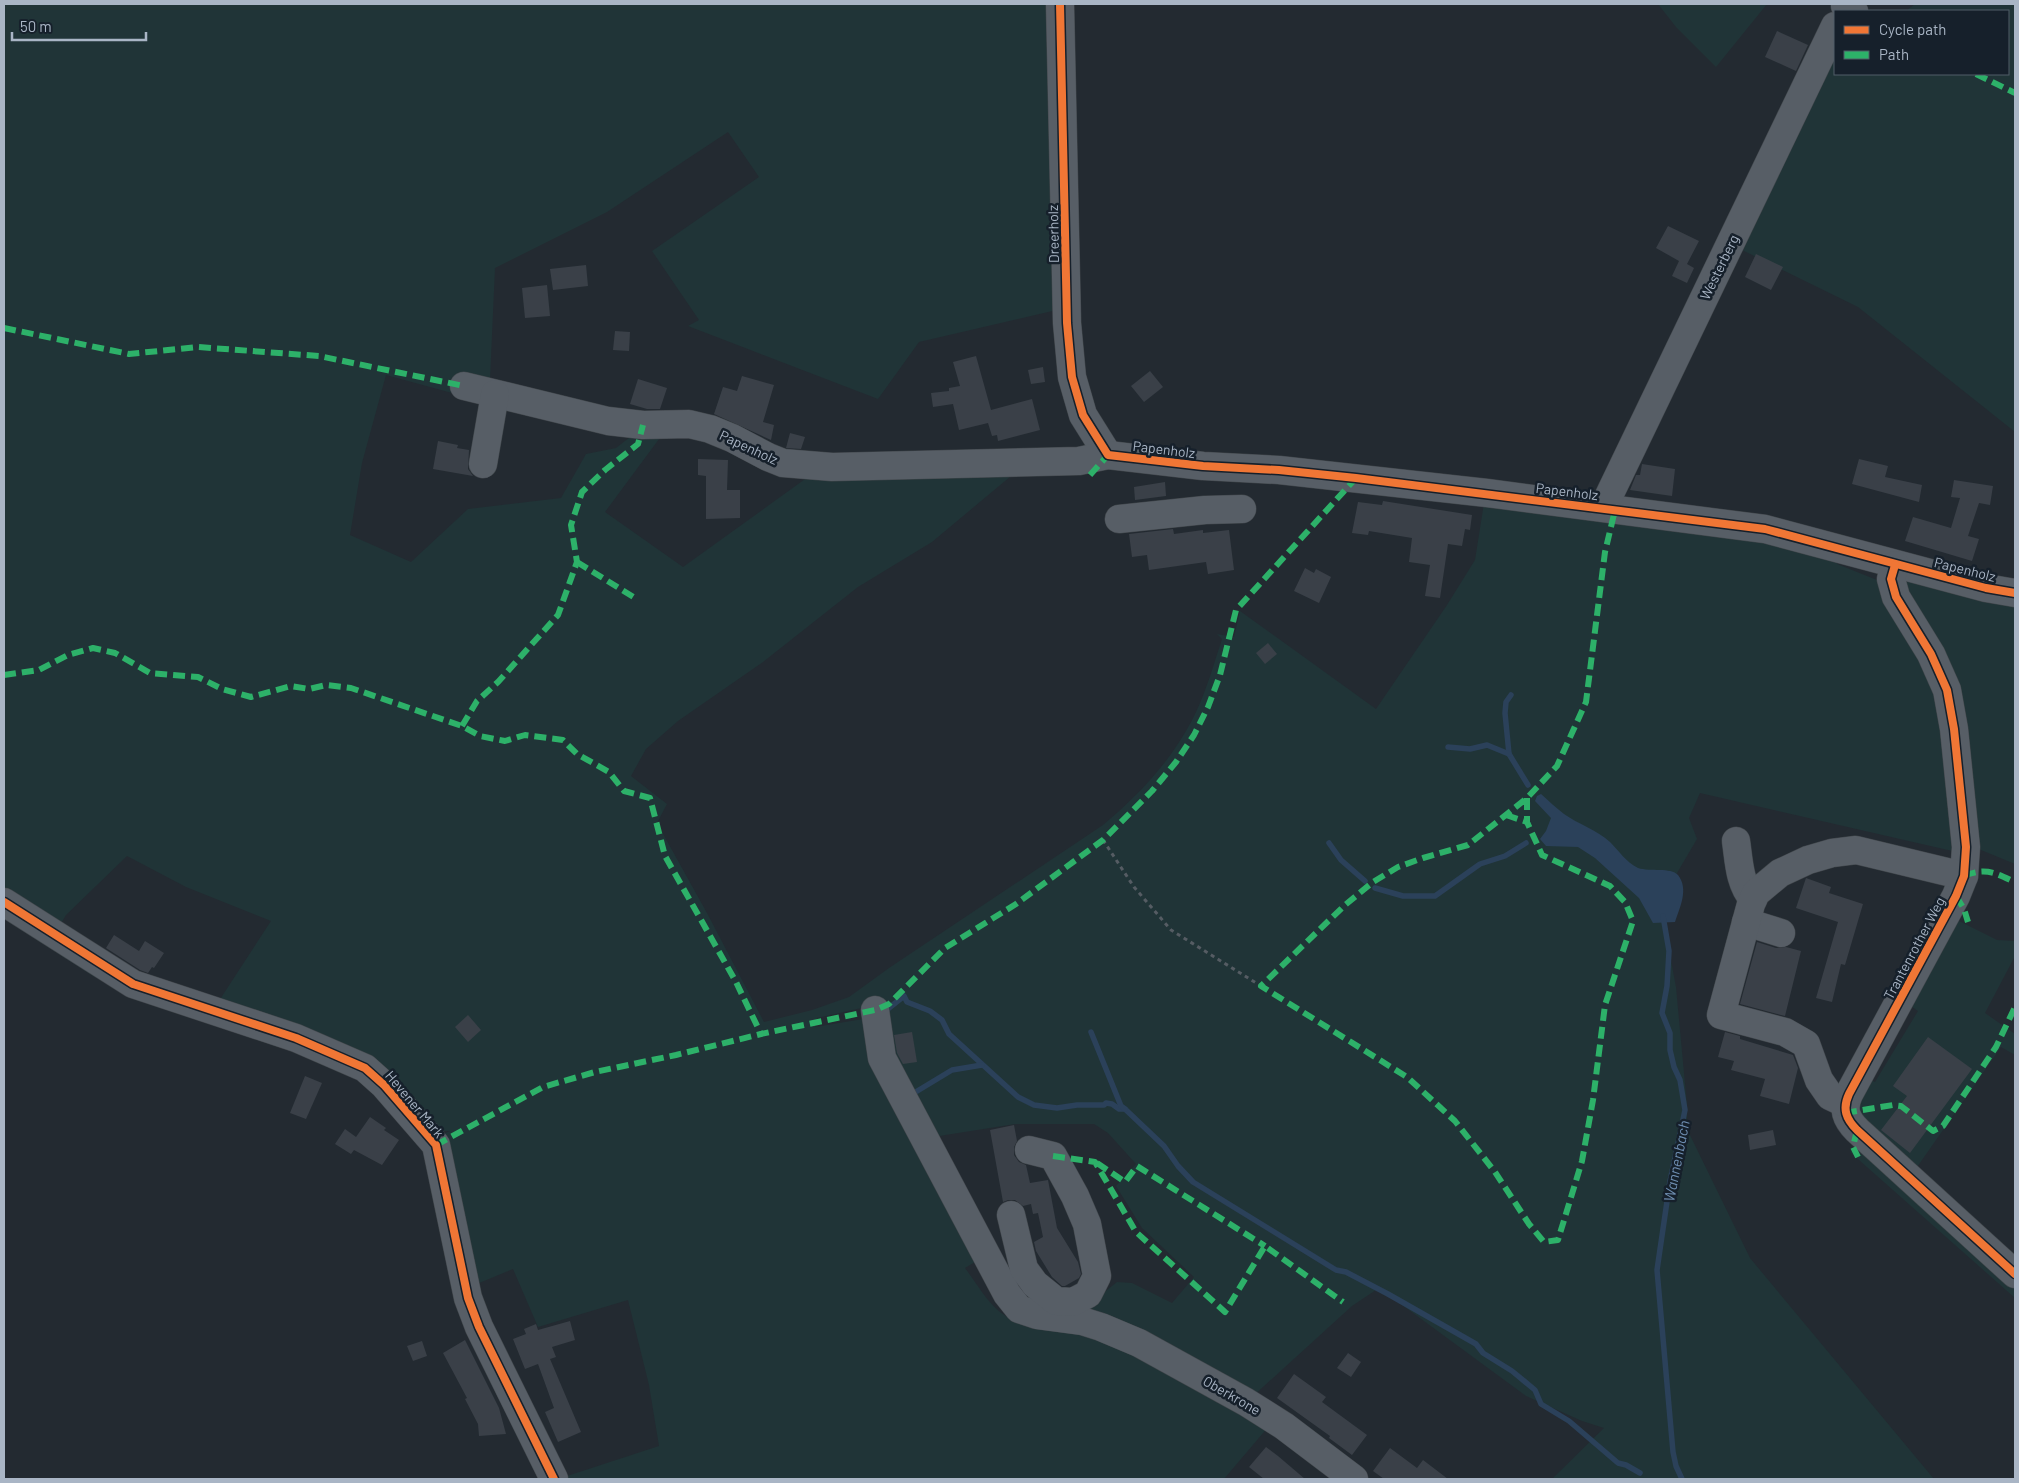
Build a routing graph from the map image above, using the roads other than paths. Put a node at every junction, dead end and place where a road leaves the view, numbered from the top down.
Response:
1 (1060, 4) edge
2 (1834, 33) edge
3 (464, 386) dead end
4 (496, 394) junction
5 (1108, 455) junction
6 (483, 464) dead end
7 (1203, 466) junction
8 (1603, 508) junction
9 (1242, 509) dead end
10 (1205, 510) junction
11 (1119, 519) dead end
12 (1894, 564) junction
13 (2015, 593) edge
14 (1736, 841) dead end
15 (1964, 876) junction
16 (4, 902) edge
17 (1749, 910) junction
18 (1781, 933) dead end
19 (875, 1010) dead end
20 (1845, 1103) junction
21 (1029, 1150) dead end
22 (1011, 1215) dead end
23 (1024, 1269) junction
24 (2015, 1274) edge
25 (1000, 1282) junction
26 (554, 1479) edge
27 (1354, 1479) edge

1 - 5 street, Dreerholz
2 - 8 street, Westerberg
3 - 4 street, Papenholz
4 - 5 street, Papenholz
4 - 6 street
5 - 7 street, Papenholz
7 - 8 street, Papenholz
7 - 10 street
8 - 12 street, Papenholz
9 - 10 street
10 - 11 street
12 - 13 street, Papenholz
12 - 15 street, Trantenrother Weg
14 - 17 street
15 - 17 street
15 - 20 street, Trantenrother Weg
16 - 26 street, Hevener Mark
17 - 18 street
17 - 20 street
19 - 25 street, Oberkrone
20 - 24 street
21 - 23 street
22 - 23 street
23 - 25 street
25 - 27 street, Oberkrone

